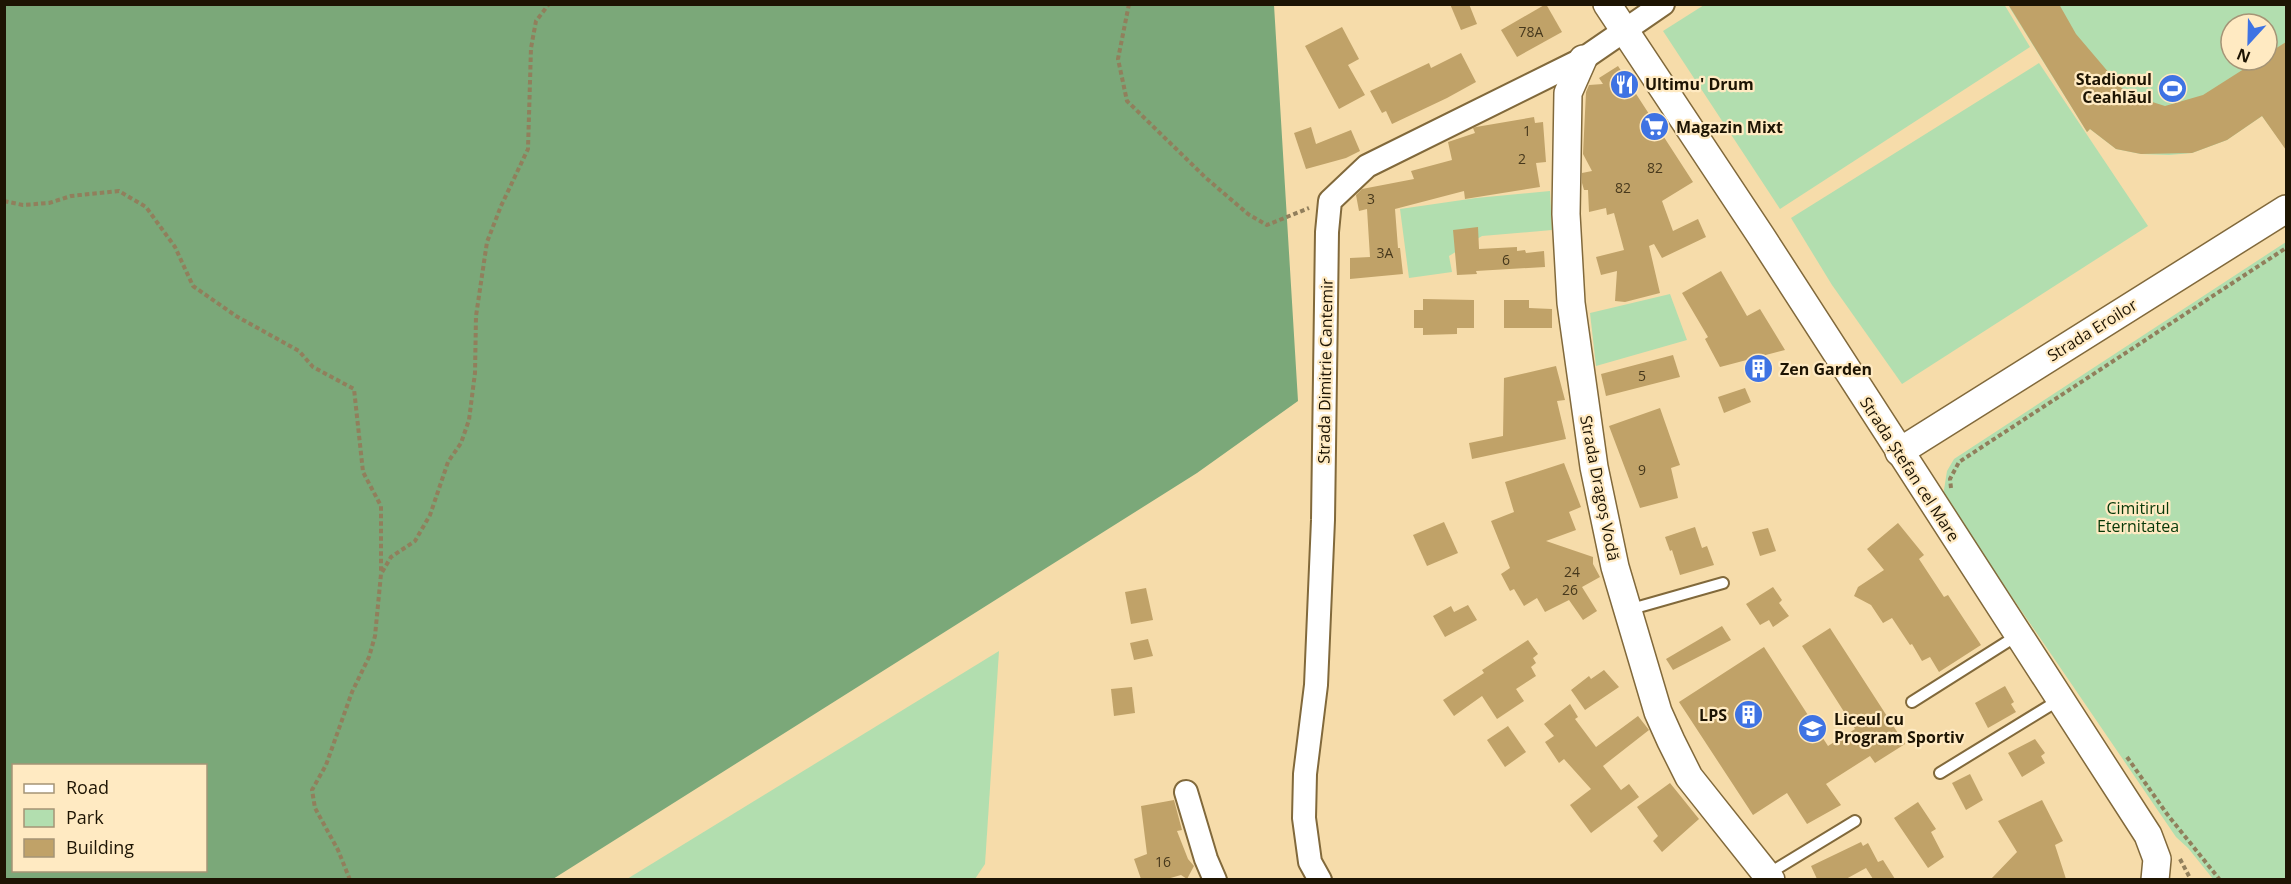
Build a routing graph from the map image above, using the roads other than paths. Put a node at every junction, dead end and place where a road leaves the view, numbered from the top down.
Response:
1 (1607, 4) edge
2 (1663, 4) edge
3 (1625, 30) junction
4 (1583, 60) junction
5 (2286, 209) edge
6 (1899, 452) junction
7 (1723, 583) dead end
8 (1628, 610) junction
9 (2018, 634) junction
10 (2059, 700) junction
11 (1912, 702) dead end
12 (1940, 773) dead end
13 (1186, 792) dead end
14 (1855, 821) dead end
15 (1769, 877) edge
16 (1215, 879) edge
17 (1320, 879) edge
18 (2155, 879) edge

1 - 3 street, Strada Ștefan cel Mare
2 - 3 street
3 - 4 street
3 - 6 street, Strada Ștefan cel Mare
4 - 8 street, Strada Dragoș Vodă
4 - 17 street, Strada Dimitrie Cantemir
5 - 6 street, Strada Eroilor
6 - 9 street, Strada Ștefan cel Mare
7 - 8 lane
8 - 15 street, Strada Dragoș Vodă
9 - 10 street, Strada Ștefan cel Mare
9 - 11 lane
10 - 12 lane
10 - 18 street, Strada Ștefan cel Mare
13 - 16 street
14 - 15 lane

